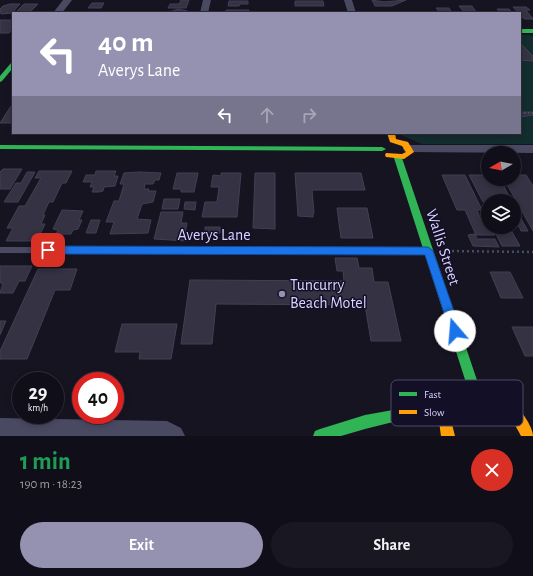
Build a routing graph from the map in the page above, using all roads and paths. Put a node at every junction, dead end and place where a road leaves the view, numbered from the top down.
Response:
1 (68, 0) edge
2 (207, 0) edge
3 (348, 0) edge
4 (57, 12) edge
5 (204, 12) edge
6 (352, 12) edge
7 (521, 31) edge
8 (533, 31) edge
9 (12, 65) edge
10 (0, 80) edge
11 (521, 113) edge
12 (533, 113) edge
13 (389, 141) edge
14 (0, 148) edge
15 (410, 149) junction
16 (533, 149) edge
17 (398, 158) junction
18 (0, 250) edge
19 (428, 251) junction
20 (533, 252) edge
21 (471, 380) edge
22 (523, 412) edge
23 (526, 412) dead end
24 (391, 416) edge
25 (523, 425) edge
26 (445, 426) edge
27 (0, 430) edge
28 (173, 436) edge
29 (320, 436) edge
30 (448, 436) edge
31 (528, 436) edge

1 - 4 street
2 - 5 street
3 - 6 street
7 - 8 street
9 - 10 street
11 - 12 path
13 - 14 street
13 - 15 street
13 - 17 street
15 - 16 street
15 - 17 street
17 - 19 street, Wallis Street
18 - 19 lane, Averys Lane
19 - 20 path
19 - 21 street, Wallis Street
22 - 23 street
24 - 29 street
25 - 31 street
26 - 30 street
27 - 28 street

